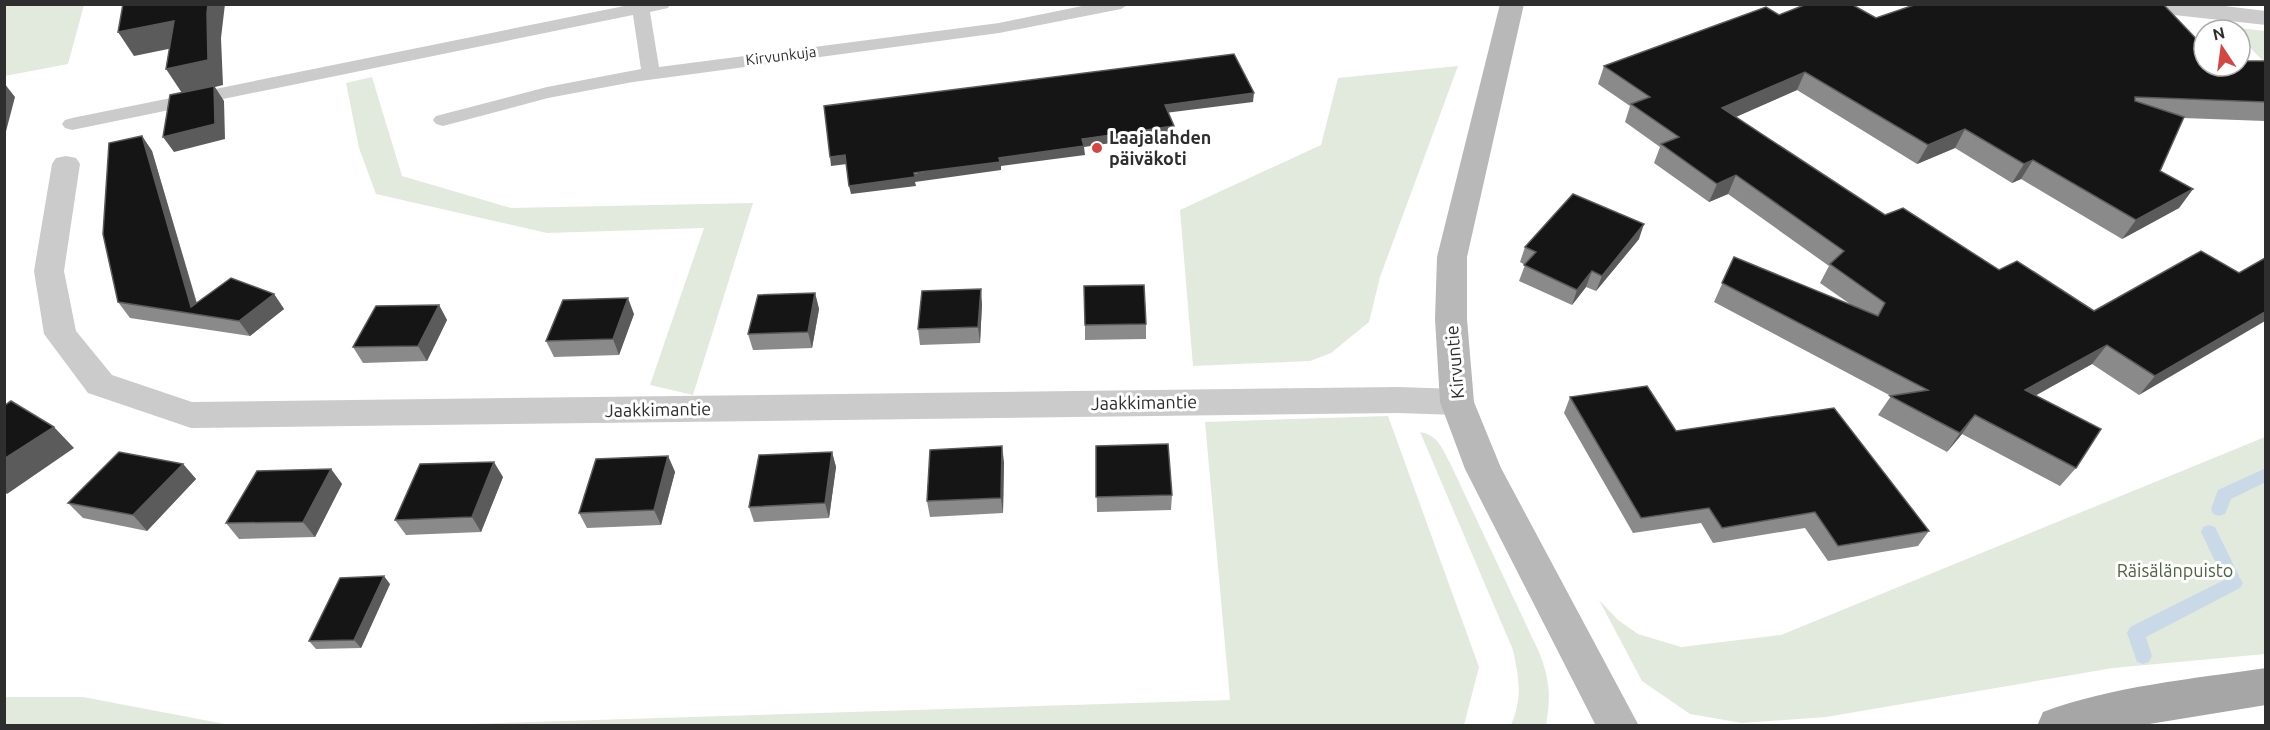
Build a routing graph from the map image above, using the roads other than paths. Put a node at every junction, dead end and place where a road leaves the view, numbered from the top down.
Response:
1 (662, 4) edge
2 (1121, 4) edge
3 (1512, 4) edge
4 (2137, 4) edge
5 (641, 9) junction
6 (2265, 18) edge
7 (651, 74) junction
8 (443, 120) dead end
9 (72, 124) dead end
10 (66, 164) dead end
11 (1457, 402) junction
12 (2265, 686) edge
13 (1618, 726) edge
14 (2058, 726) edge

1 - 5 lane
2 - 7 lane, Kirvunkuja
3 - 11 street, Kirvuntie
4 - 6 street
5 - 7 lane
5 - 9 lane
7 - 8 lane, Kirvunkuja
10 - 11 street, Jaakkimantie
11 - 13 street, Kirvuntie
12 - 14 main road

